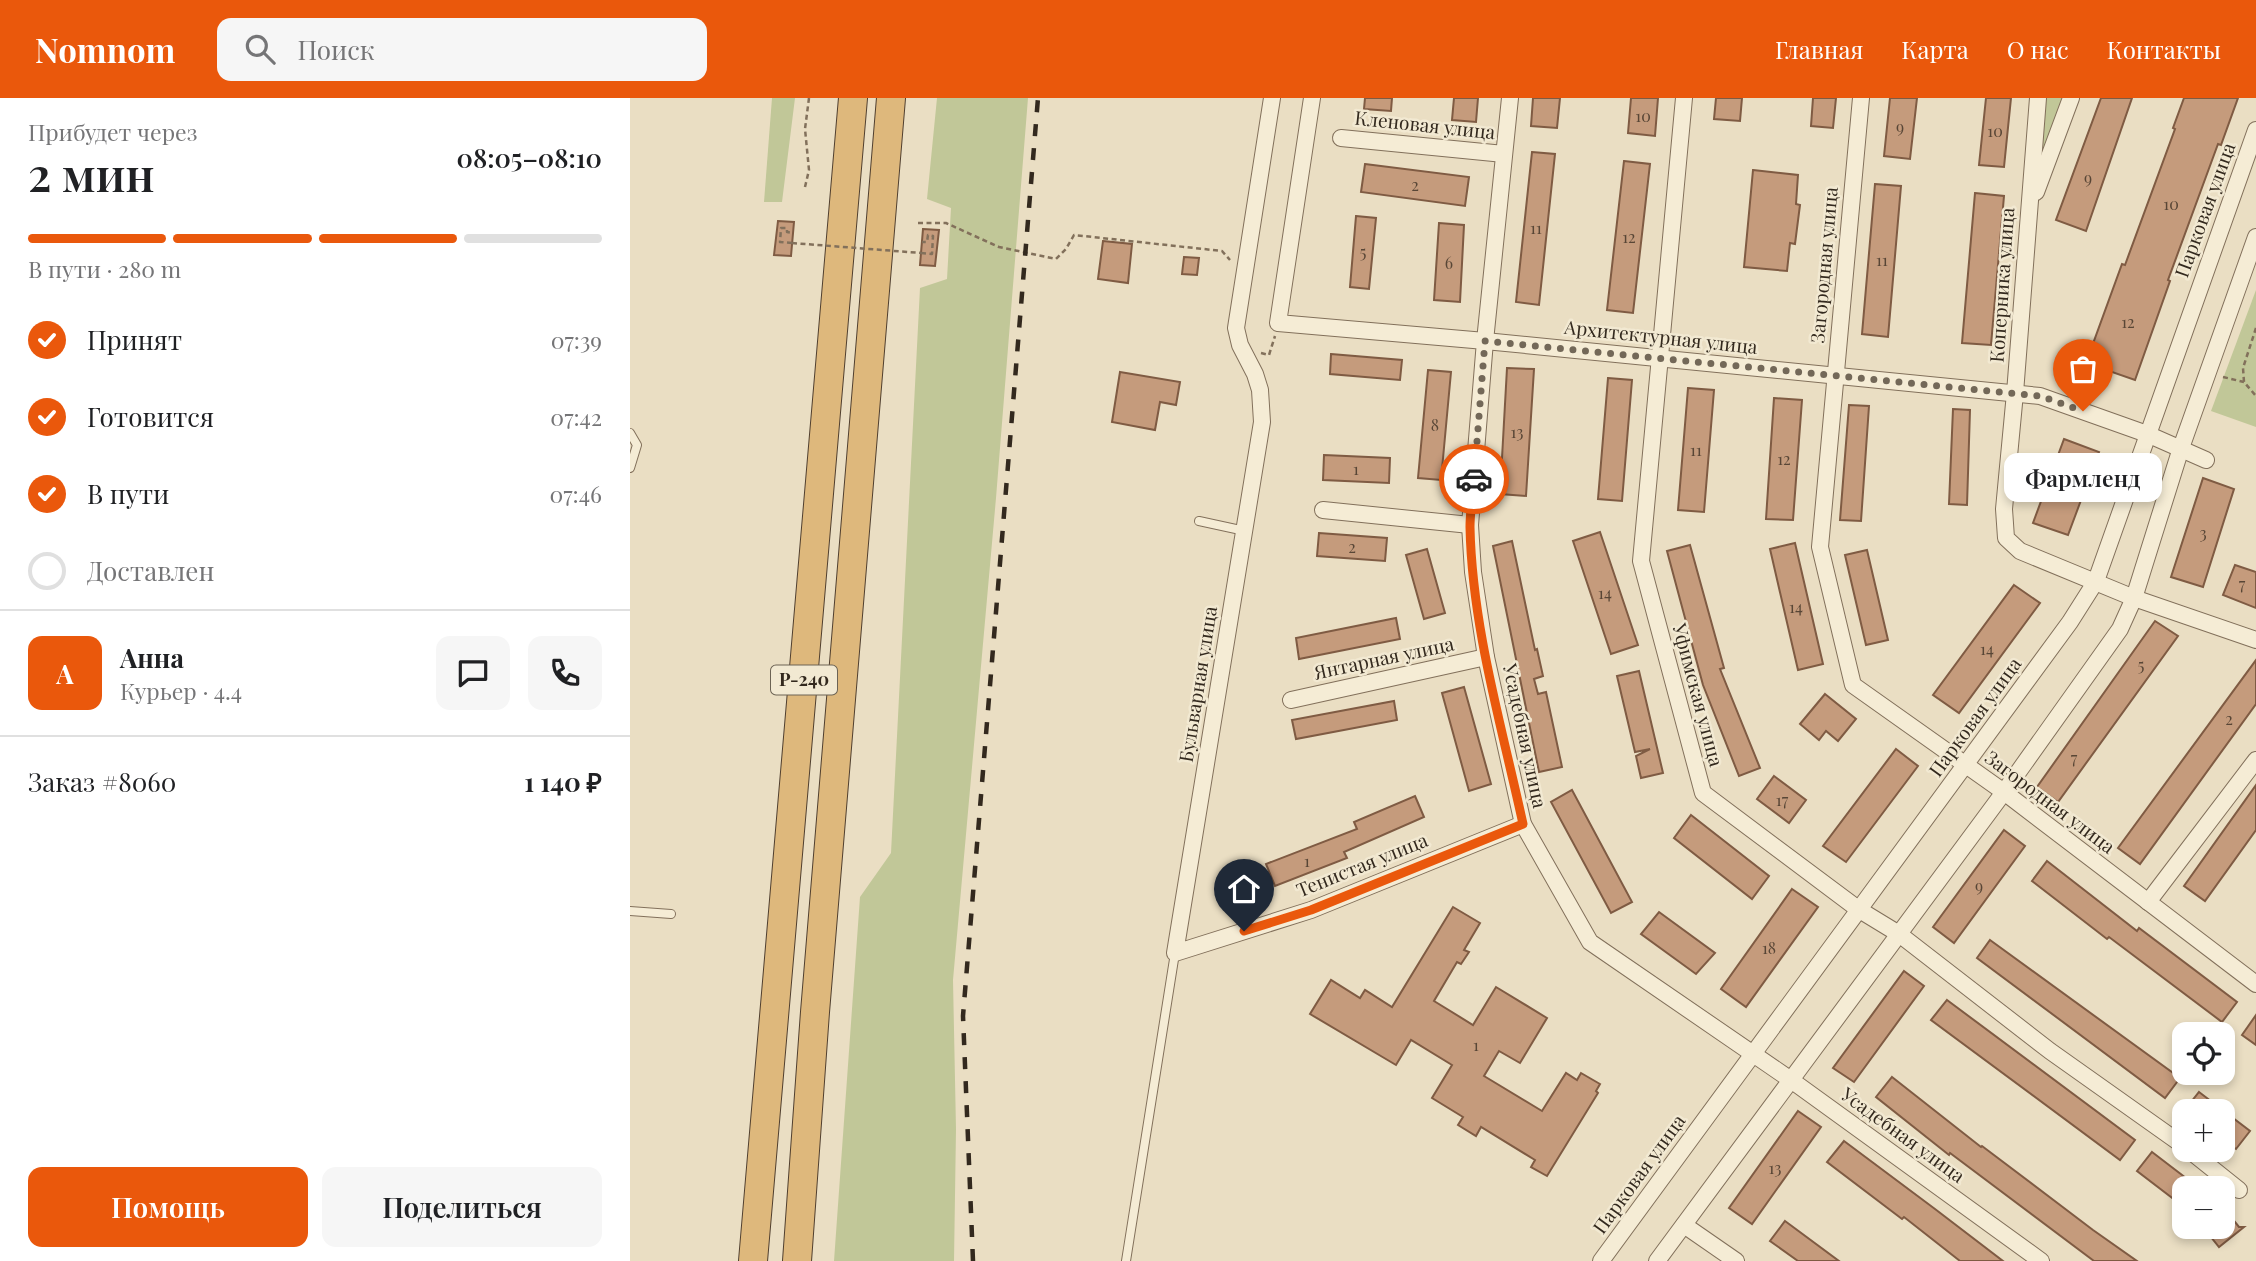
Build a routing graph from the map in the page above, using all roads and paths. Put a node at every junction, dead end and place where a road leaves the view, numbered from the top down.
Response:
1 (809, 98) edge
2 (853, 98) edge
3 (891, 98) edge
4 (1272, 98) edge
5 (1312, 98) edge
6 (1510, 98) edge
7 (1684, 98) edge
8 (1861, 98) edge
9 (2038, 98) edge
10 (2071, 98) edge
11 (2256, 130) edge
12 (1341, 138) dead end
13 (1504, 154) junction
14 (805, 187) dead end
15 (2028, 214) junction
16 (918, 223) dead end
17 (793, 233) dead end
18 (2256, 237) edge
19 (922, 242) dead end
20 (1222, 251) dead end
21 (2256, 328) edge
22 (1485, 341) junction
23 (1660, 359) junction
24 (1834, 374) junction
25 (2207, 374) junction
26 (2244, 382) junction
27 (2015, 393) junction
28 (2256, 396) edge
29 (630, 433) edge
30 (2147, 434) junction
31 (2181, 448) junction
32 (2206, 460) dead end
33 (630, 468) edge
34 (1323, 510) dead end
35 (1199, 521) dead end
36 (1470, 525) junction
37 (1245, 531) junction
38 (2096, 581) junction
39 (2134, 598) junction
40 (2256, 640) edge
41 (1486, 657) junction
42 (1291, 699) dead end
43 (2256, 760) edge
44 (1966, 764) junction
45 (2004, 792) junction
46 (1523, 824) junction
47 (2148, 902) junction
48 (1858, 909) junction
49 (630, 911) edge
50 (671, 914) dead end
51 (1899, 934) junction
52 (1175, 953) junction
53 (2256, 984) edge
54 (1753, 1054) junction
55 (1791, 1080) junction
56 (2172, 1137) edge
57 (2204, 1162) edge
58 (2239, 1189) dead end
59 (1684, 1225) junction
60 (753, 1261) edge
61 (797, 1261) edge
62 (1126, 1261) edge
63 (1601, 1261) edge
64 (1657, 1261) edge
65 (1736, 1261) edge
66 (2041, 1261) edge

1 - 14 path
2 - 60 highway, Р-240
3 - 61 highway, Р-240
4 - 37 street, Бульварная улица
5 - 22 street, Архитектурная улица
6 - 13 street, Усадебная улица
7 - 23 street, Уфимская улица
8 - 24 street, Загородная улица
9 - 15 street, Коперника улица
10 - 15 street
11 - 30 street, Парковая улица
12 - 13 street, Кленовая улица
13 - 22 street, Усадебная улица
15 - 27 street, Коперника улица
16 - 20 path
17 - 19 path, bridge
18 - 25 street
21 - 26 path
22 - 23 street, Архитектурная улица
22 - 36 street, Усадебная улица
23 - 24 street, Архитектурная улица
23 - 48 street, Уфимская улица
24 - 27 street, Архитектурная улица
24 - 44 street, Загородная улица
25 - 26 path
25 - 31 street
26 - 28 path
27 - 30 street, Архитектурная улица
27 - 38 street, Коперника улица
29 - 33 lane
30 - 31 street, Архитектурная улица
30 - 38 street, Парковая улица
31 - 32 street, Архитектурная улица
31 - 39 street
34 - 36 street
35 - 37 lane
36 - 41 street, Усадебная улица
37 - 52 street, Бульварная улица
38 - 39 street, Коперника улица
38 - 44 street, Парковая улица
39 - 40 street, Коперника улица
39 - 45 street
41 - 42 street, Янтарная улица
41 - 46 street, Усадебная улица
43 - 47 street
44 - 45 street, Загородная улица
44 - 48 street, Парковая улица
45 - 47 street, Загородная улица
45 - 51 street
46 - 52 street, Тенистая улица
46 - 54 street, Усадебная улица
47 - 53 street, Загородная улица
48 - 51 street, Уфимская улица
48 - 54 street, Парковая улица
49 - 50 lane
51 - 55 street
51 - 56 street, Уфимская улица
52 - 62 lane
54 - 55 street, Усадебная улица
54 - 63 street, Парковая улица
55 - 59 street
55 - 66 street, Усадебная улица
57 - 58 street
59 - 64 street
59 - 65 street

